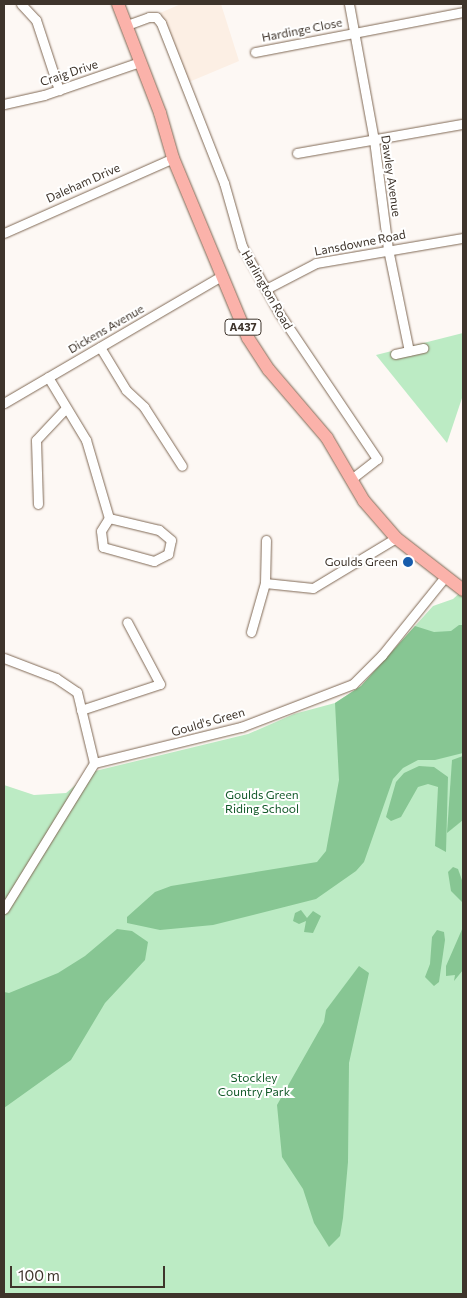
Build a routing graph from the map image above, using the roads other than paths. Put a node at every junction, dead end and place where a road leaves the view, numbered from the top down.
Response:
1 (21, 4) edge
2 (118, 4) edge
3 (349, 4) edge
4 (463, 12) edge
5 (127, 25) junction
6 (353, 32) junction
7 (255, 52) dead end
8 (140, 62) junction
9 (59, 90) junction
10 (4, 104) edge
11 (462, 124) dead end
12 (374, 140) junction
13 (296, 153) dead end
14 (173, 158) junction
15 (4, 233) edge
16 (463, 238) edge
17 (388, 249) junction
18 (221, 276) junction
19 (266, 289) junction
20 (100, 347) junction
21 (423, 348) dead end
22 (409, 351) junction
23 (395, 354) dead end
24 (48, 377) junction
25 (4, 403) edge
26 (66, 408) junction
27 (182, 466) dead end
28 (351, 480) junction
29 (38, 504) dead end
30 (109, 518) junction
31 (396, 538) junction
32 (266, 540) dead end
33 (445, 577) junction
34 (265, 583) junction
35 (463, 590) edge
36 (127, 622) dead end
37 (250, 632) dead end
38 (4, 658) edge
39 (81, 710) junction
40 (94, 764) junction
41 (4, 909) edge

1 - 9 street
2 - 5 main road, A437
3 - 6 street, Dawley Avenue
4 - 6 street, Hardinge Close
5 - 8 main road, A437
5 - 19 street, Harlington Road
6 - 7 street, Hardinge Close
6 - 12 street, Dawley Avenue
8 - 9 street, Craig Drive
8 - 14 main road, A437
9 - 10 street, Craig Drive
11 - 12 street
12 - 13 street
12 - 17 street, Dawley Avenue
14 - 15 street, Daleham Drive
14 - 18 main road, A437
16 - 17 street, Lansdowne Road
17 - 19 street, Lansdowne Road
17 - 22 street, Dawley Avenue
18 - 20 street, Dickens Avenue
18 - 28 main road, A437
19 - 28 street, Harlington Road
20 - 24 street, Dickens Avenue
20 - 27 street
21 - 22 street
22 - 23 street
24 - 25 street, Dickens Avenue
24 - 26 street
26 - 29 street
26 - 30 street
28 - 31 main road, A437
30 - 30 street
31 - 33 main road, A437
31 - 34 street
32 - 34 street
33 - 35 main road, A437
33 - 40 street, Gould's Green
34 - 37 street
36 - 39 street
38 - 39 street
39 - 40 street
40 - 41 street

